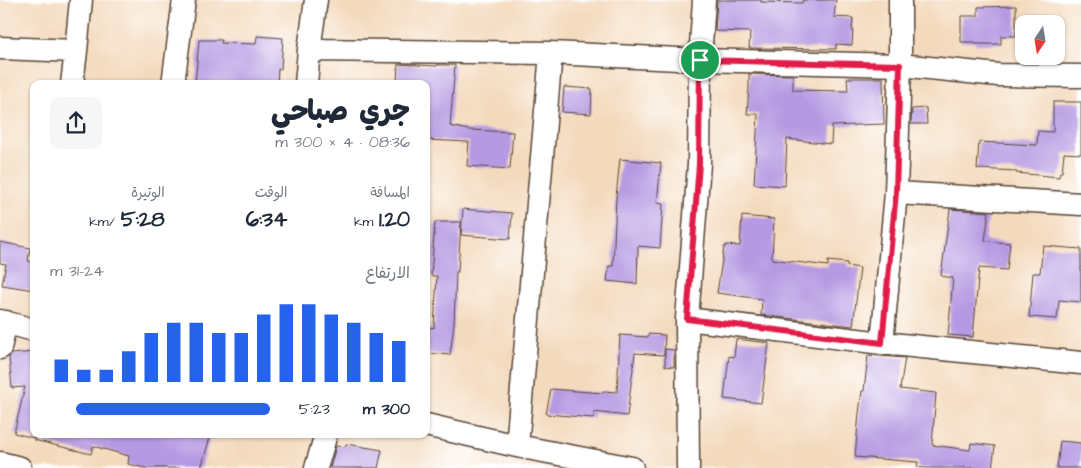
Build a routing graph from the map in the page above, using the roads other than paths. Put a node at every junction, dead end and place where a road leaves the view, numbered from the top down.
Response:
1 (81, 0) edge
2 (184, 0) edge
3 (316, 0) edge
4 (704, 0) edge
5 (900, 0) edge
6 (0, 48) edge
7 (309, 50) junction
8 (76, 51) junction
9 (551, 52) junction
10 (700, 60) junction
11 (900, 65) junction
12 (1081, 76) edge
13 (72, 80) edge
14 (174, 80) edge
15 (306, 80) edge
16 (896, 192) junction
17 (1081, 204) edge
18 (687, 319) junction
19 (3, 321) edge
20 (30, 329) edge
21 (882, 343) junction
22 (0, 348) edge
23 (1081, 363) edge
24 (430, 426) edge
25 (325, 438) edge
26 (516, 446) junction
27 (0, 463) edge
28 (20, 468) edge
29 (316, 468) edge
30 (632, 468) edge
31 (688, 468) edge

1 - 8 street
2 - 14 street
3 - 7 street
4 - 10 street
5 - 11 street
6 - 8 street
7 - 9 street
7 - 15 street
8 - 13 street
9 - 10 street
9 - 26 street
10 - 11 street
10 - 18 street
11 - 12 street
11 - 16 street
16 - 17 street
16 - 21 street
18 - 21 street
18 - 31 street
19 - 20 street
19 - 22 street
21 - 23 street
24 - 26 street
25 - 29 street
26 - 30 street
27 - 28 street

